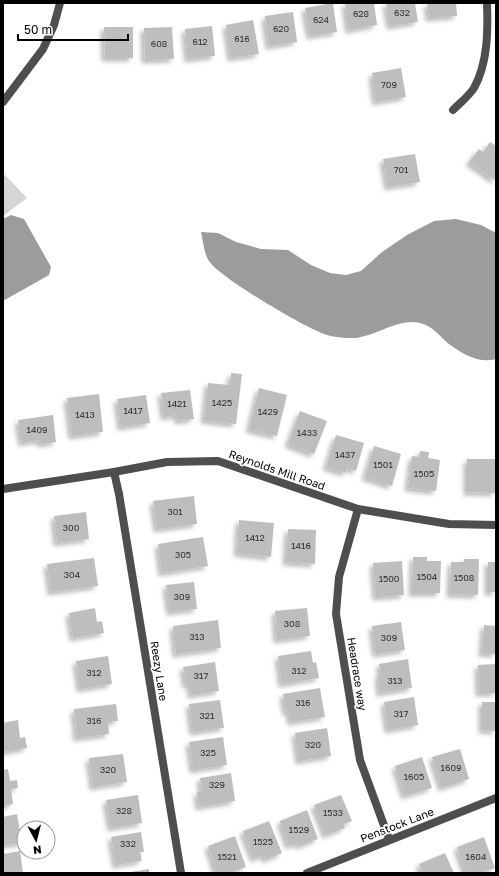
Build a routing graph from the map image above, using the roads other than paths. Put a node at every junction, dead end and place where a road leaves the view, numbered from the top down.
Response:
1 (60, 3) edge
2 (487, 3) edge
3 (3, 102) edge
4 (453, 110) dead end
5 (114, 472) junction
6 (3, 489) edge
7 (358, 509) junction
8 (496, 525) edge
9 (496, 798) edge
10 (389, 839) junction
11 (181, 873) edge
12 (307, 873) edge

1 - 3 street
2 - 4 street
5 - 6 street, Reynolds Mill Road
5 - 7 street, Reynolds Mill Road
5 - 11 street, Reezy Lane
7 - 8 street, Reynolds Mill Road
7 - 10 street, Headrace way
9 - 10 street, Penstock Lane
10 - 12 street, Penstock Lane

